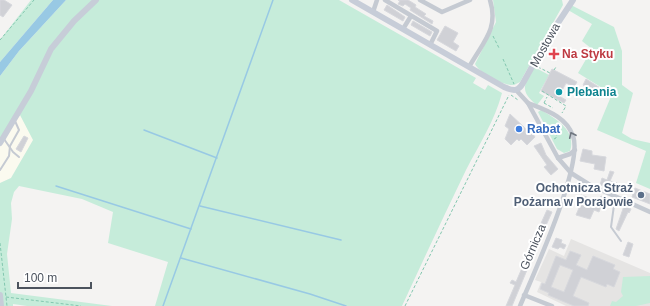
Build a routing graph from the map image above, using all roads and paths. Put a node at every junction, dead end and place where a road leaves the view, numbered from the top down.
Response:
1 (34, 0) edge
2 (96, 0) edge
3 (352, 0) edge
4 (377, 0) edge
5 (385, 0) edge
6 (420, 0) edge
7 (470, 0) edge
8 (490, 0) edge
9 (573, 0) edge
10 (373, 12) junction
11 (411, 16) junction
12 (403, 29) junction
13 (491, 30) junction
14 (0, 40) edge
15 (430, 45) junction
16 (499, 48) dead end
17 (503, 59) dead end
18 (534, 64) junction
19 (469, 67) junction
20 (556, 67) dead end
21 (554, 70) dead end
22 (550, 73) dead end
23 (513, 89) junction
24 (542, 91) dead end
25 (548, 96) junction
26 (528, 102) junction
27 (552, 104) dead end
28 (550, 106) junction
29 (556, 112) dead end
30 (15, 120) junction
31 (561, 120) junction
32 (2, 141) edge
33 (549, 142) junction
34 (10, 146) junction
35 (575, 149) junction
36 (19, 157) dead end
37 (558, 158) junction
38 (0, 170) edge
39 (571, 173) junction
40 (616, 197) junction
41 (650, 212) edge
42 (621, 241) dead end
43 (0, 243) edge
44 (524, 295) junction
45 (2, 296) edge
46 (1, 306) edge
47 (7, 306) edge
48 (81, 306) edge
49 (405, 306) edge
50 (520, 306) edge
51 (552, 306) edge

1 - 14 path
2 - 30 street
3 - 10 street
4 - 10 street
5 - 11 street
6 - 7 street
8 - 13 street
9 - 18 street, Mostowa
10 - 12 street
11 - 12 street
11 - 15 street
12 - 15 street
13 - 16 path
13 - 19 street
15 - 19 street
17 - 23 path
18 - 22 path
18 - 23 street, Mostowa
19 - 23 street
20 - 21 path
23 - 26 street
23 - 49 path
24 - 25 path
25 - 28 path
25 - 31 path
26 - 31 street
26 - 33 street
27 - 28 path
28 - 29 path
30 - 32 street
30 - 34 lane
31 - 33 path
35 -> 31 street
32 - 34 lane
33 - 37 street
34 - 36 lane
34 - 38 lane
35 - 37 street
35 - 39 street, Górnicza
37 - 39 street
39 - 40 street
39 - 44 street, Górnicza
40 - 41 street
40 - 42 lane
43 - 45 path
44 - 50 street, Górnicza
44 - 51 street
45 - 46 street
45 - 47 path
45 - 48 path

